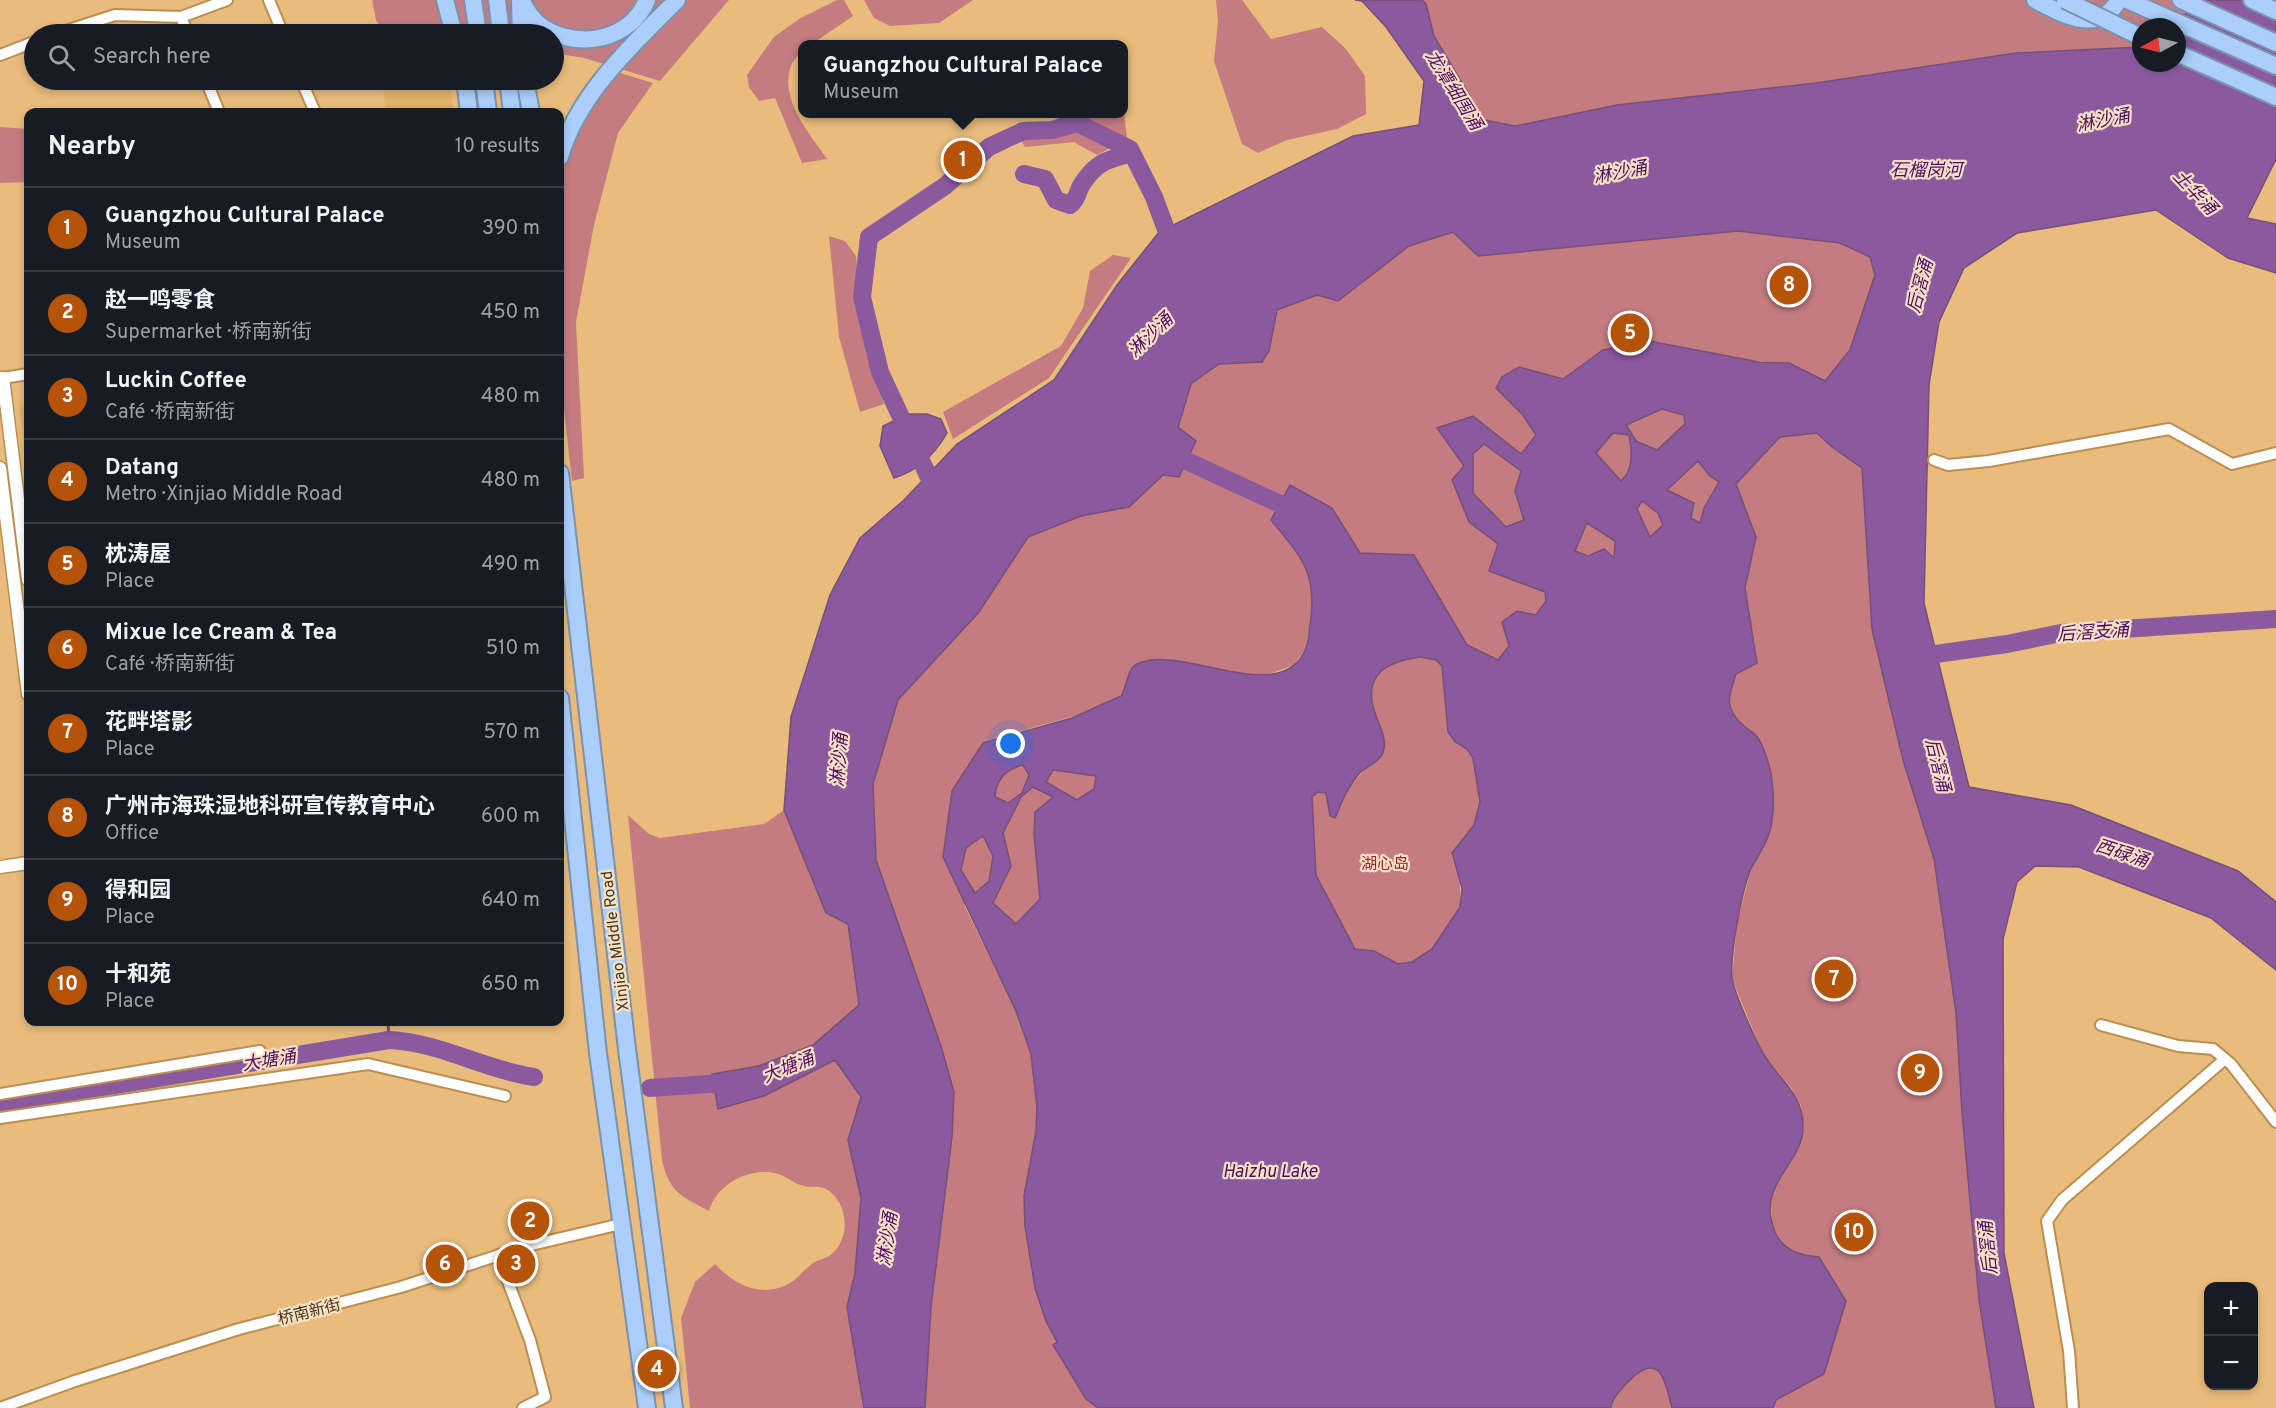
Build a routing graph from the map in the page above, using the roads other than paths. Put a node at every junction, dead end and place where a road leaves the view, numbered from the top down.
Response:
1 (227, 0) edge
2 (269, 0) edge
3 (445, 0) edge
4 (453, 0) edge
5 (473, 0) edge
6 (497, 0) edge
7 (520, 0) edge
8 (647, 0) edge
9 (664, 0) edge
10 (677, 0) edge
11 (2035, 0) edge
12 (2065, 0) edge
13 (2119, 0) edge
14 (2127, 0) edge
15 (2181, 0) edge
16 (2252, 0) edge
17 (2276, 11) edge
18 (181, 17) junction
19 (87, 24) edge
20 (184, 24) edge
21 (279, 24) edge
22 (453, 24) edge
23 (455, 24) edge
24 (477, 24) edge
25 (500, 24) edge
26 (521, 24) edge
27 (539, 24) edge
28 (648, 28) junction
29 (2132, 33) edge
30 (564, 35) edge
31 (2276, 43) edge
32 (24, 46) edge
33 (0, 56) edge
34 (2186, 57) edge
35 (2276, 66) edge
36 (210, 90) edge
37 (305, 90) edge
38 (466, 90) edge
39 (485, 90) edge
40 (509, 90) edge
41 (527, 90) edge
42 (2276, 97) edge
43 (217, 108) edge
44 (313, 108) edge
45 (468, 108) edge
46 (488, 108) edge
47 (512, 108) edge
48 (530, 108) edge
49 (564, 148) edge
50 (24, 375) edge
51 (1, 378) edge
52 (2276, 453) edge
53 (1934, 460) dead end
54 (0, 468) edge
55 (564, 507) edge
56 (24, 549) edge
57 (24, 662) edge
58 (564, 768) edge
59 (566, 803) edge
60 (24, 864) edge
61 (0, 867) edge
62 (2101, 1025) dead end
63 (260, 1051) dead end
64 (2225, 1059) junction
65 (0, 1094) edge
66 (505, 1096) dead end
67 (0, 1118) edge
68 (2276, 1122) edge
69 (621, 1224) junction
70 (498, 1255) junction
71 (0, 1408) edge
72 (523, 1408) edge
73 (647, 1408) edge
74 (674, 1408) edge
75 (2073, 1408) edge

1 - 18 street
2 - 21 street
3 - 22 highway
4 - 23 highway
5 - 24 highway
6 - 25 highway
7 - 26 highway
7 - 27 highway
8 - 30 highway
9 - 28 highway
10 - 28 highway
11 - 13 highway
12 - 29 highway, bridge
14 - 35 highway
15 - 31 highway
16 - 17 highway
18 - 19 street
18 - 20 street
28 - 49 highway
32 - 33 street
34 - 42 highway
36 - 43 street
37 - 44 street
38 - 45 highway
39 - 46 highway
40 - 47 highway
41 - 48 highway
50 - 51 street
51 - 56 street
52 - 53 street
54 - 57 street
55 - 74 highway, Xinjiao Middle Road
58 - 59 highway, Xinjiao Middle Road
59 - 69 highway, Xinjiao Middle Road
60 - 61 street
62 - 64 street
63 - 65 street
64 - 68 street
64 - 75 street
66 - 67 street
69 - 70 street, 桥南新街
69 - 73 highway, Xinjiao Middle Road
70 - 71 street, 桥南新街
70 - 72 street

